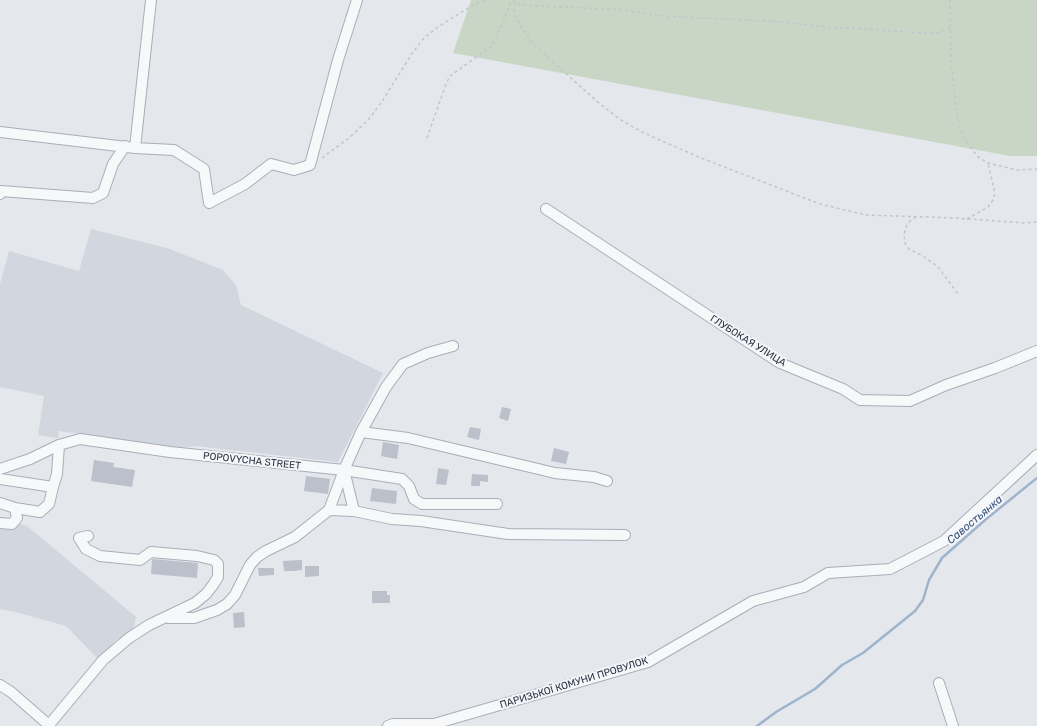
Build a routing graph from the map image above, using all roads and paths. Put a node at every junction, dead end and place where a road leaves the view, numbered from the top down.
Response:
1 (151, 0) edge
2 (357, 0) edge
3 (486, 0) edge
4 (512, 0) edge
5 (950, 0) edge
6 (515, 3) junction
7 (950, 28) junction
8 (0, 132) edge
9 (427, 138) dead end
10 (124, 146) junction
11 (135, 148) junction
12 (988, 163) junction
13 (310, 165) junction
14 (1037, 170) edge
15 (0, 194) edge
16 (546, 209) dead end
17 (916, 217) junction
18 (967, 219) junction
19 (1037, 222) edge
20 (958, 294) dead end
21 (454, 346) dead end
22 (1037, 351) edge
23 (361, 432) junction
24 (59, 445) junction
25 (1037, 455) edge
26 (0, 469) edge
27 (344, 470) junction
28 (0, 479) edge
29 (607, 480) dead end
30 (53, 487) junction
31 (0, 503) edge
32 (497, 504) dead end
33 (16, 508) junction
34 (329, 510) junction
35 (354, 511) junction
36 (0, 524) edge
37 (625, 535) dead end
38 (88, 536) dead end
39 (164, 618) junction
40 (939, 682) dead end
41 (0, 685) edge
42 (50, 725) edge
43 (388, 726) edge
44 (953, 726) edge

1 - 11 street
2 - 13 street
3 - 13 path
4 - 6 path
4 - 9 path
5 - 7 path
6 - 7 path
6 - 17 path
7 - 12 path
8 - 10 street
10 - 11 street
10 - 15 street
11 - 13 street
12 - 14 path
12 - 18 path
16 - 22 street, ГЛУБОКАЯ УЛИЦА
17 - 18 path
17 - 20 path
18 - 19 path
21 - 23 street
23 - 27 street
23 - 29 street
24 - 26 street, POPOVYCHA STREET
24 - 27 street, POPOVYCHA STREET
24 - 30 street
25 - 43 street, ПАРИЗЬКОЇ КОМУНИ ПРОВУЛОК
27 - 32 street, POPOVYCHA STREET
27 - 34 street
27 - 35 street
28 - 30 street
30 - 33 street
31 - 33 street
33 - 36 street
34 - 35 street
34 - 39 street
35 - 37 street
38 - 39 street
39 - 42 street
40 - 44 street
41 - 42 street

